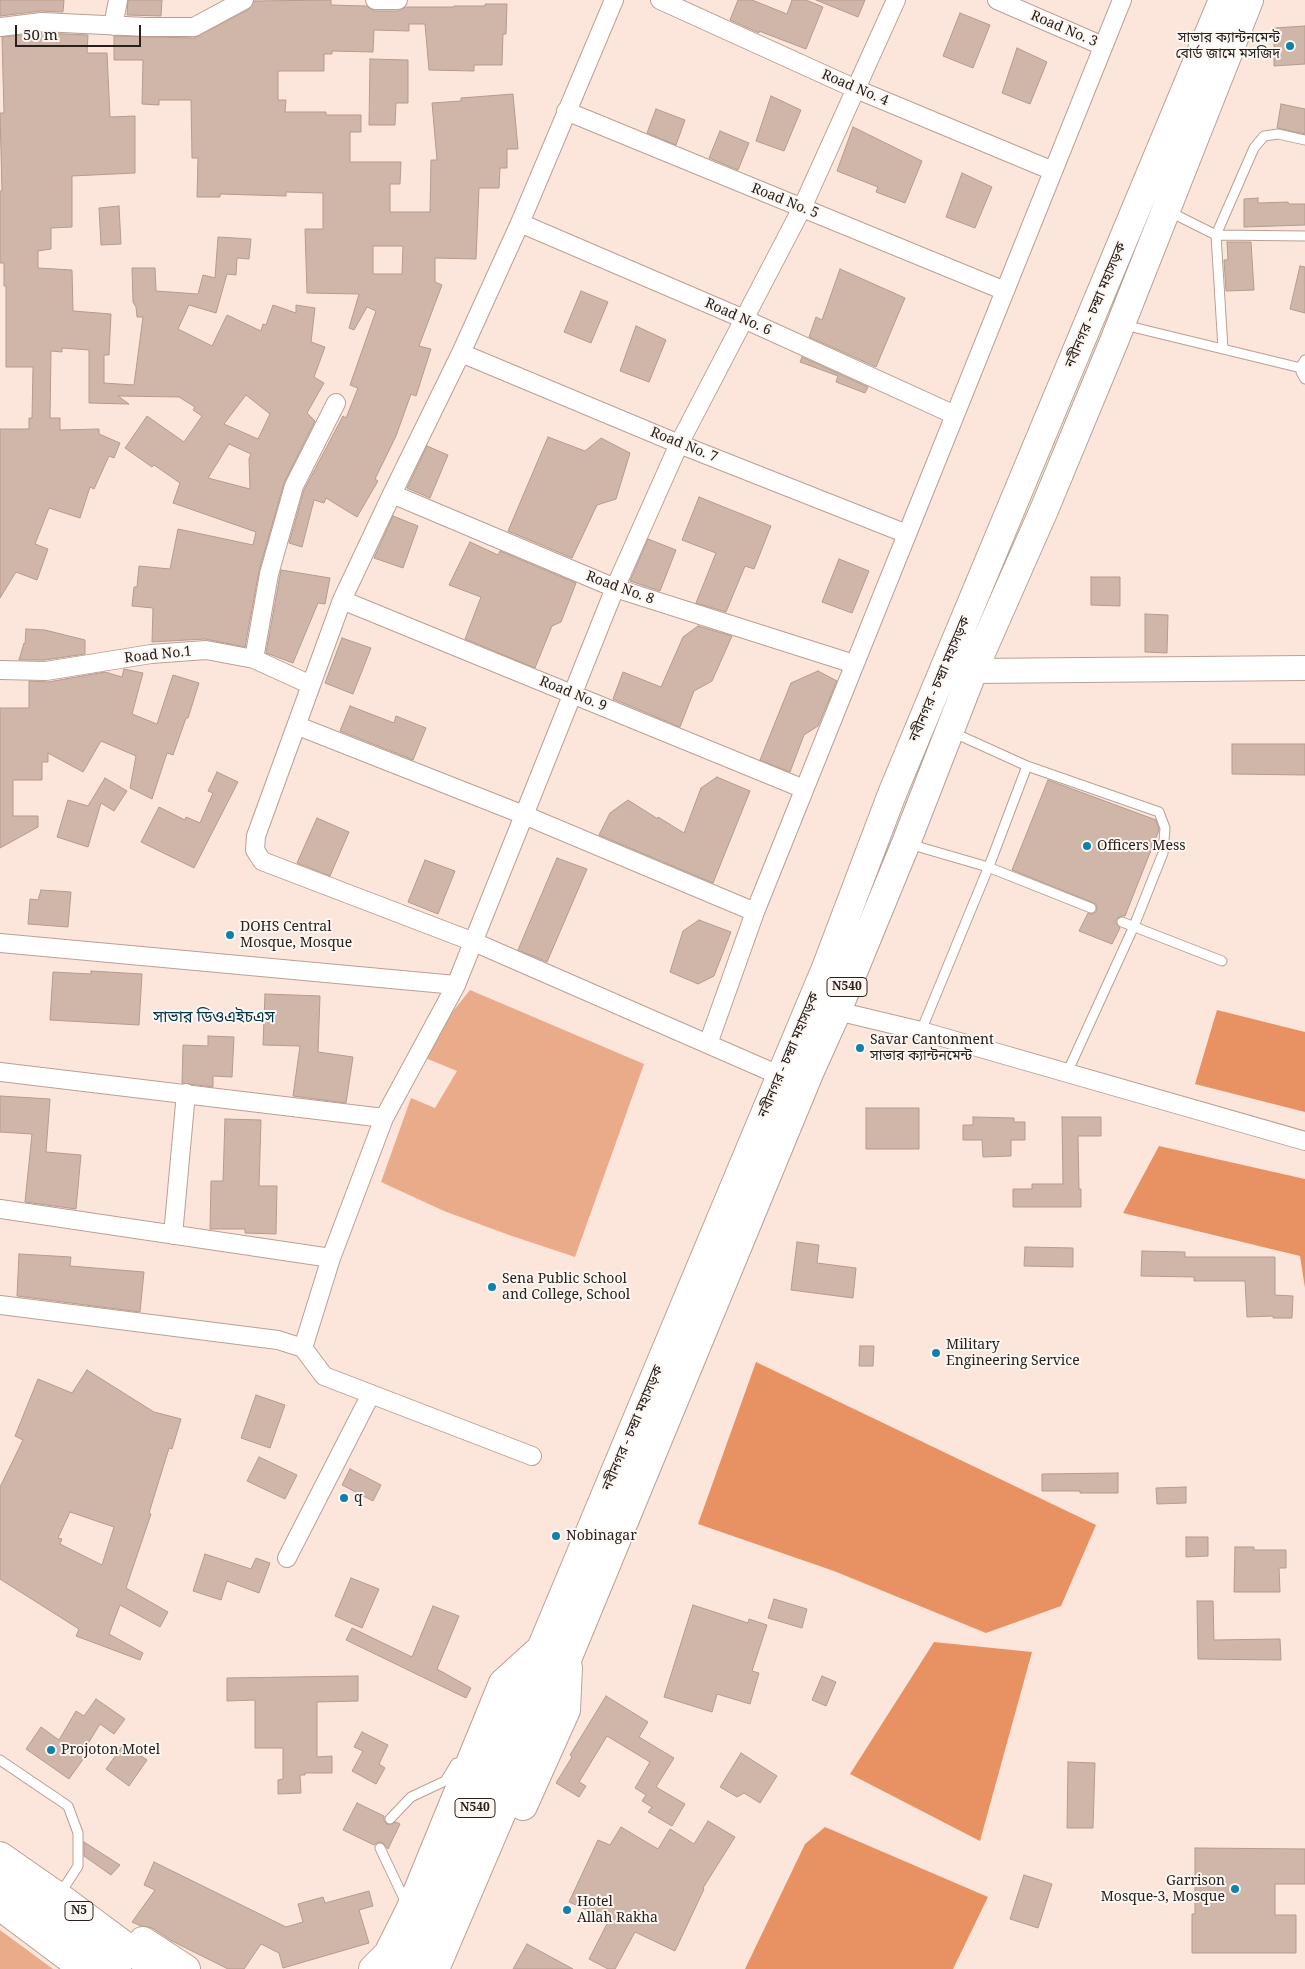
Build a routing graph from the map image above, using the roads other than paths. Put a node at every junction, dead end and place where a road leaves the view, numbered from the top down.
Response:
1 (118, 0) edge
2 (244, 0) edge
3 (375, 0) edge
4 (398, 0) edge
5 (614, 0) edge
6 (660, 0) edge
7 (896, 0) edge
8 (996, 0) edge
9 (1122, 0) edge
10 (1223, 0) edge
11 (1249, 0) edge
12 (113, 26) junction
13 (0, 27) edge
14 (1103, 46) junction
15 (856, 89) junction
16 (566, 111) junction
17 (1305, 140) edge
18 (1053, 171) junction
19 (802, 208) junction
20 (1166, 210) junction
21 (520, 223) junction
22 (1216, 235) junction
23 (1305, 236) edge
24 (1005, 291) junction
25 (744, 319) junction
26 (1121, 324) junction
27 (1223, 349) junction
28 (461, 353) junction
29 (1303, 364) edge
30 (1305, 379) edge
31 (336, 403) dead end
32 (955, 415) junction
33 (679, 444) junction
34 (392, 494) junction
35 (907, 534) junction
36 (615, 588) junction
37 (342, 600) junction
38 (254, 659) junction
39 (854, 664) junction
40 (1305, 668) edge
41 (0, 670) edge
42 (973, 671) junction
43 (311, 685) junction
44 (572, 693) junction
45 (298, 726) junction
46 (950, 731) junction
47 (1027, 766) junction
48 (804, 789) junction
49 (524, 815) junction
50 (906, 844) junction
51 (988, 868) junction
52 (1090, 908) dead end
53 (755, 912) junction
54 (1122, 922) dead end
55 (1134, 926) junction
56 (474, 942) junction
57 (0, 943) edge
58 (1222, 961) dead end
59 (456, 985) junction
60 (837, 1011) junction
61 (921, 1031) junction
62 (708, 1044) junction
63 (0, 1072) edge
64 (1067, 1073) junction
65 (780, 1076) junction
66 (186, 1093) junction
67 (384, 1118) junction
68 (1305, 1141) edge
69 (0, 1209) edge
70 (173, 1234) junction
71 (331, 1258) junction
72 (0, 1305) edge
73 (303, 1348) junction
74 (371, 1394) junction
75 (532, 1456) dead end
76 (287, 1558) dead end
77 (542, 1647) junction
78 (568, 1657) junction
79 (485, 1702) dead end
80 (461, 1754) dead end
81 (0, 1760) edge
82 (390, 1819) dead end
83 (380, 1848) dead end
84 (0, 1856) edge
85 (0, 1882) edge
86 (62, 1899) junction
87 (0, 1906) edge
88 (410, 1910) junction
89 (84, 1969) edge
90 (117, 1969) edge
91 (156, 1969) edge
92 (186, 1969) edge
93 (373, 1969) edge
94 (407, 1969) edge
95 (435, 1969) edge
96 (451, 1969) edge

1 - 12 street
2 - 12 street
3 - 4 street
5 - 16 street
6 - 15 street, Road No. 4
7 - 15 street
8 - 14 street, Road No. 3
9 - 14 street
10 - 65 highway, নবীনগর - চন্দ্রা মহাসড়ক / N540
11 - 20 highway, নবীনগর - চন্দ্রা মহাসড়ক / N540
12 - 13 street
14 - 18 street
15 - 18 street, Road No. 4
15 - 19 street
16 - 19 street, Road No. 5
16 - 21 street
17 - 22 lane
18 - 24 street
19 - 24 street, Road No. 5
19 - 25 street
20 - 22 lane
20 - 26 highway, নবীনগর - চন্দ্রা মহাসড়ক / N540
21 - 25 street, Road No. 6
21 - 28 street
22 - 23 lane
22 - 27 lane
24 - 32 street
25 - 32 street, Road No. 6
25 - 33 street
26 - 27 lane
26 - 42 highway, নবীনগর - চন্দ্রা মহাসড়ক / N540
27 - 29 lane
28 - 33 street, Road No. 7
28 - 34 street
29 - 30 lane
31 - 38 street
32 - 35 street
33 - 35 street, Road No. 7
33 - 36 street
34 - 36 street, Road No. 8
34 - 37 street
35 - 39 street
36 - 39 street, Road No. 8
36 - 44 street
37 - 43 street
37 - 44 street, Road No. 9
38 - 41 street, Road No.1
38 - 43 street, Road No.1
39 - 48 street
40 - 42 street
42 - 46 highway, নবীনগর - চন্দ্রা মহাসড়ক / N540
43 - 45 street
44 - 48 street, Road No. 9
44 - 49 street
45 - 49 street
45 - 56 street
46 - 47 lane
46 - 50 highway, নবীনগর - চন্দ্রা মহাসড়ক / N540
47 - 51 lane
47 - 55 lane
48 - 53 street
49 - 53 street
49 - 56 street
50 - 51 lane
50 - 60 highway, নবীনগর - চন্দ্রা মহাসড়ক / N540
51 - 52 lane
51 - 61 lane
53 - 62 street
54 - 55 lane
55 - 58 lane
55 - 64 lane
56 - 59 street
56 - 62 street
57 - 59 street
59 - 67 street
60 - 61 street
60 - 78 highway, নবীনগর - চন্দ্রা মহাসড়ক / N540
61 - 64 street
62 - 65 street
63 - 66 street
64 - 68 street
65 - 77 highway, নবীনগর - চন্দ্রা মহাসড়ক / N540
66 - 67 street
66 - 70 street
67 - 71 street
69 - 70 street
70 - 71 street
71 - 73 street
72 - 73 street
73 - 74 street
74 - 75 street
74 - 76 street
77 - 79 lane
77 - 88 highway
77 - 94 highway, নবীনগর - চন্দ্রা মহাসড়ক / N540
78 - 95 highway, নবীনগর - চন্দ্রা মহাসড়ক / N540
78 - 96 highway
80 - 82 lane
81 - 86 lane
83 - 88 lane
84 - 86 highway, N5
85 - 90 highway, N5
86 - 91 highway, N5
86 - 92 highway
87 - 89 highway
88 - 93 highway

